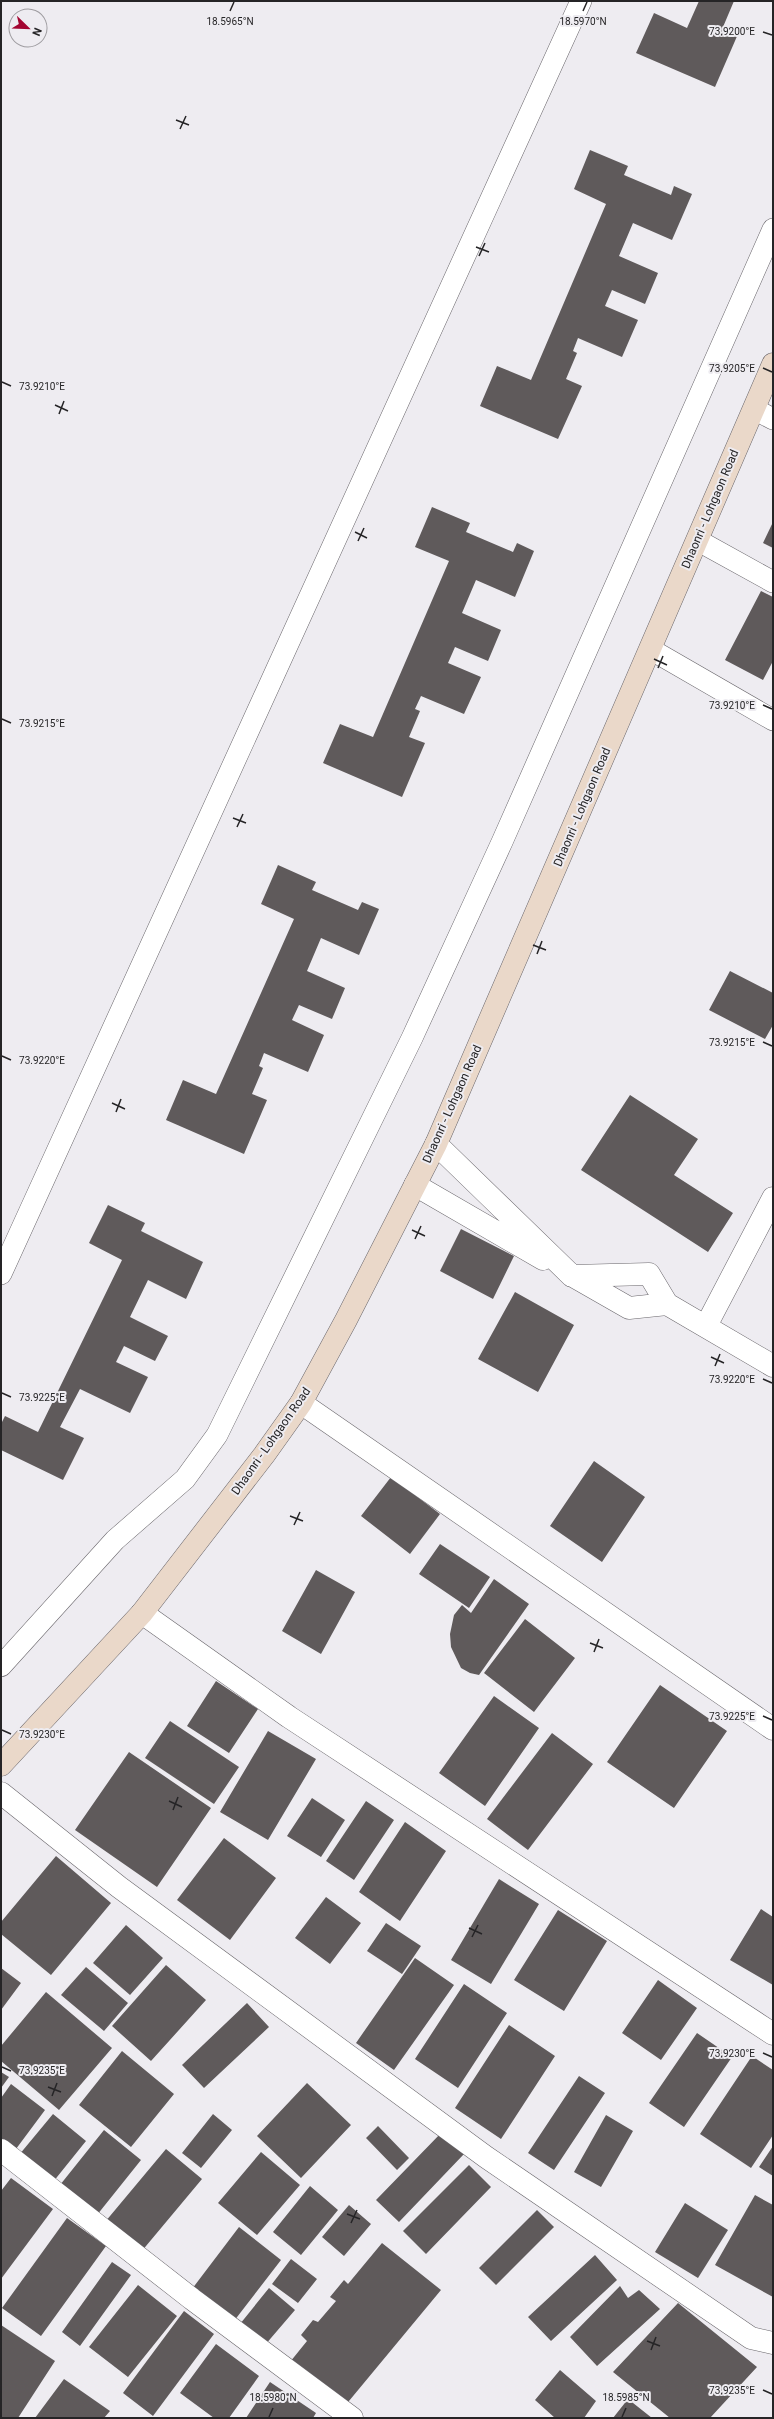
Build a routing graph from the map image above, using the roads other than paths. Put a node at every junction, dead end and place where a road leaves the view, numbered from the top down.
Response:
1 (581, 1) edge
2 (773, 229) edge
3 (773, 364) edge
4 (754, 409) junction
5 (773, 419) edge
6 (697, 540) junction
7 (773, 582) edge
8 (650, 649) junction
9 (773, 720) edge
10 (436, 1144) junction
11 (415, 1185) junction
12 (773, 1198) edge
13 (1, 1274) edge
14 (572, 1276) junction
15 (667, 1304) junction
16 (706, 1326) junction
17 (773, 1366) edge
18 (301, 1403) junction
19 (142, 1613) junction
20 (1, 1666) edge
21 (773, 1729) edge
22 (1, 1765) edge
23 (1, 1793) edge
24 (773, 2034) edge
25 (1, 2150) edge
26 (773, 2343) edge
27 (352, 2418) edge

1 - 13 lane
2 - 20 lane
3 - 4 main road, Dhaonri - Lohgaon Road
4 - 5 lane
4 - 6 main road, Dhaonri - Lohgaon Road
6 - 7 lane
6 - 8 main road, Dhaonri - Lohgaon Road
8 - 9 lane
8 - 10 main road, Dhaonri - Lohgaon Road
10 - 11 main road, Dhaonri - Lohgaon Road
10 - 14 street
11 - 14 street
11 - 18 main road, Dhaonri - Lohgaon Road
12 - 16 street
14 - 15 street
14 - 15 street
15 - 16 street
16 - 17 street
18 - 19 main road, Dhaonri - Lohgaon Road
18 - 21 street
19 - 22 main road, Dhaonri - Lohgaon Road
19 - 24 street
23 - 26 street
25 - 27 street

